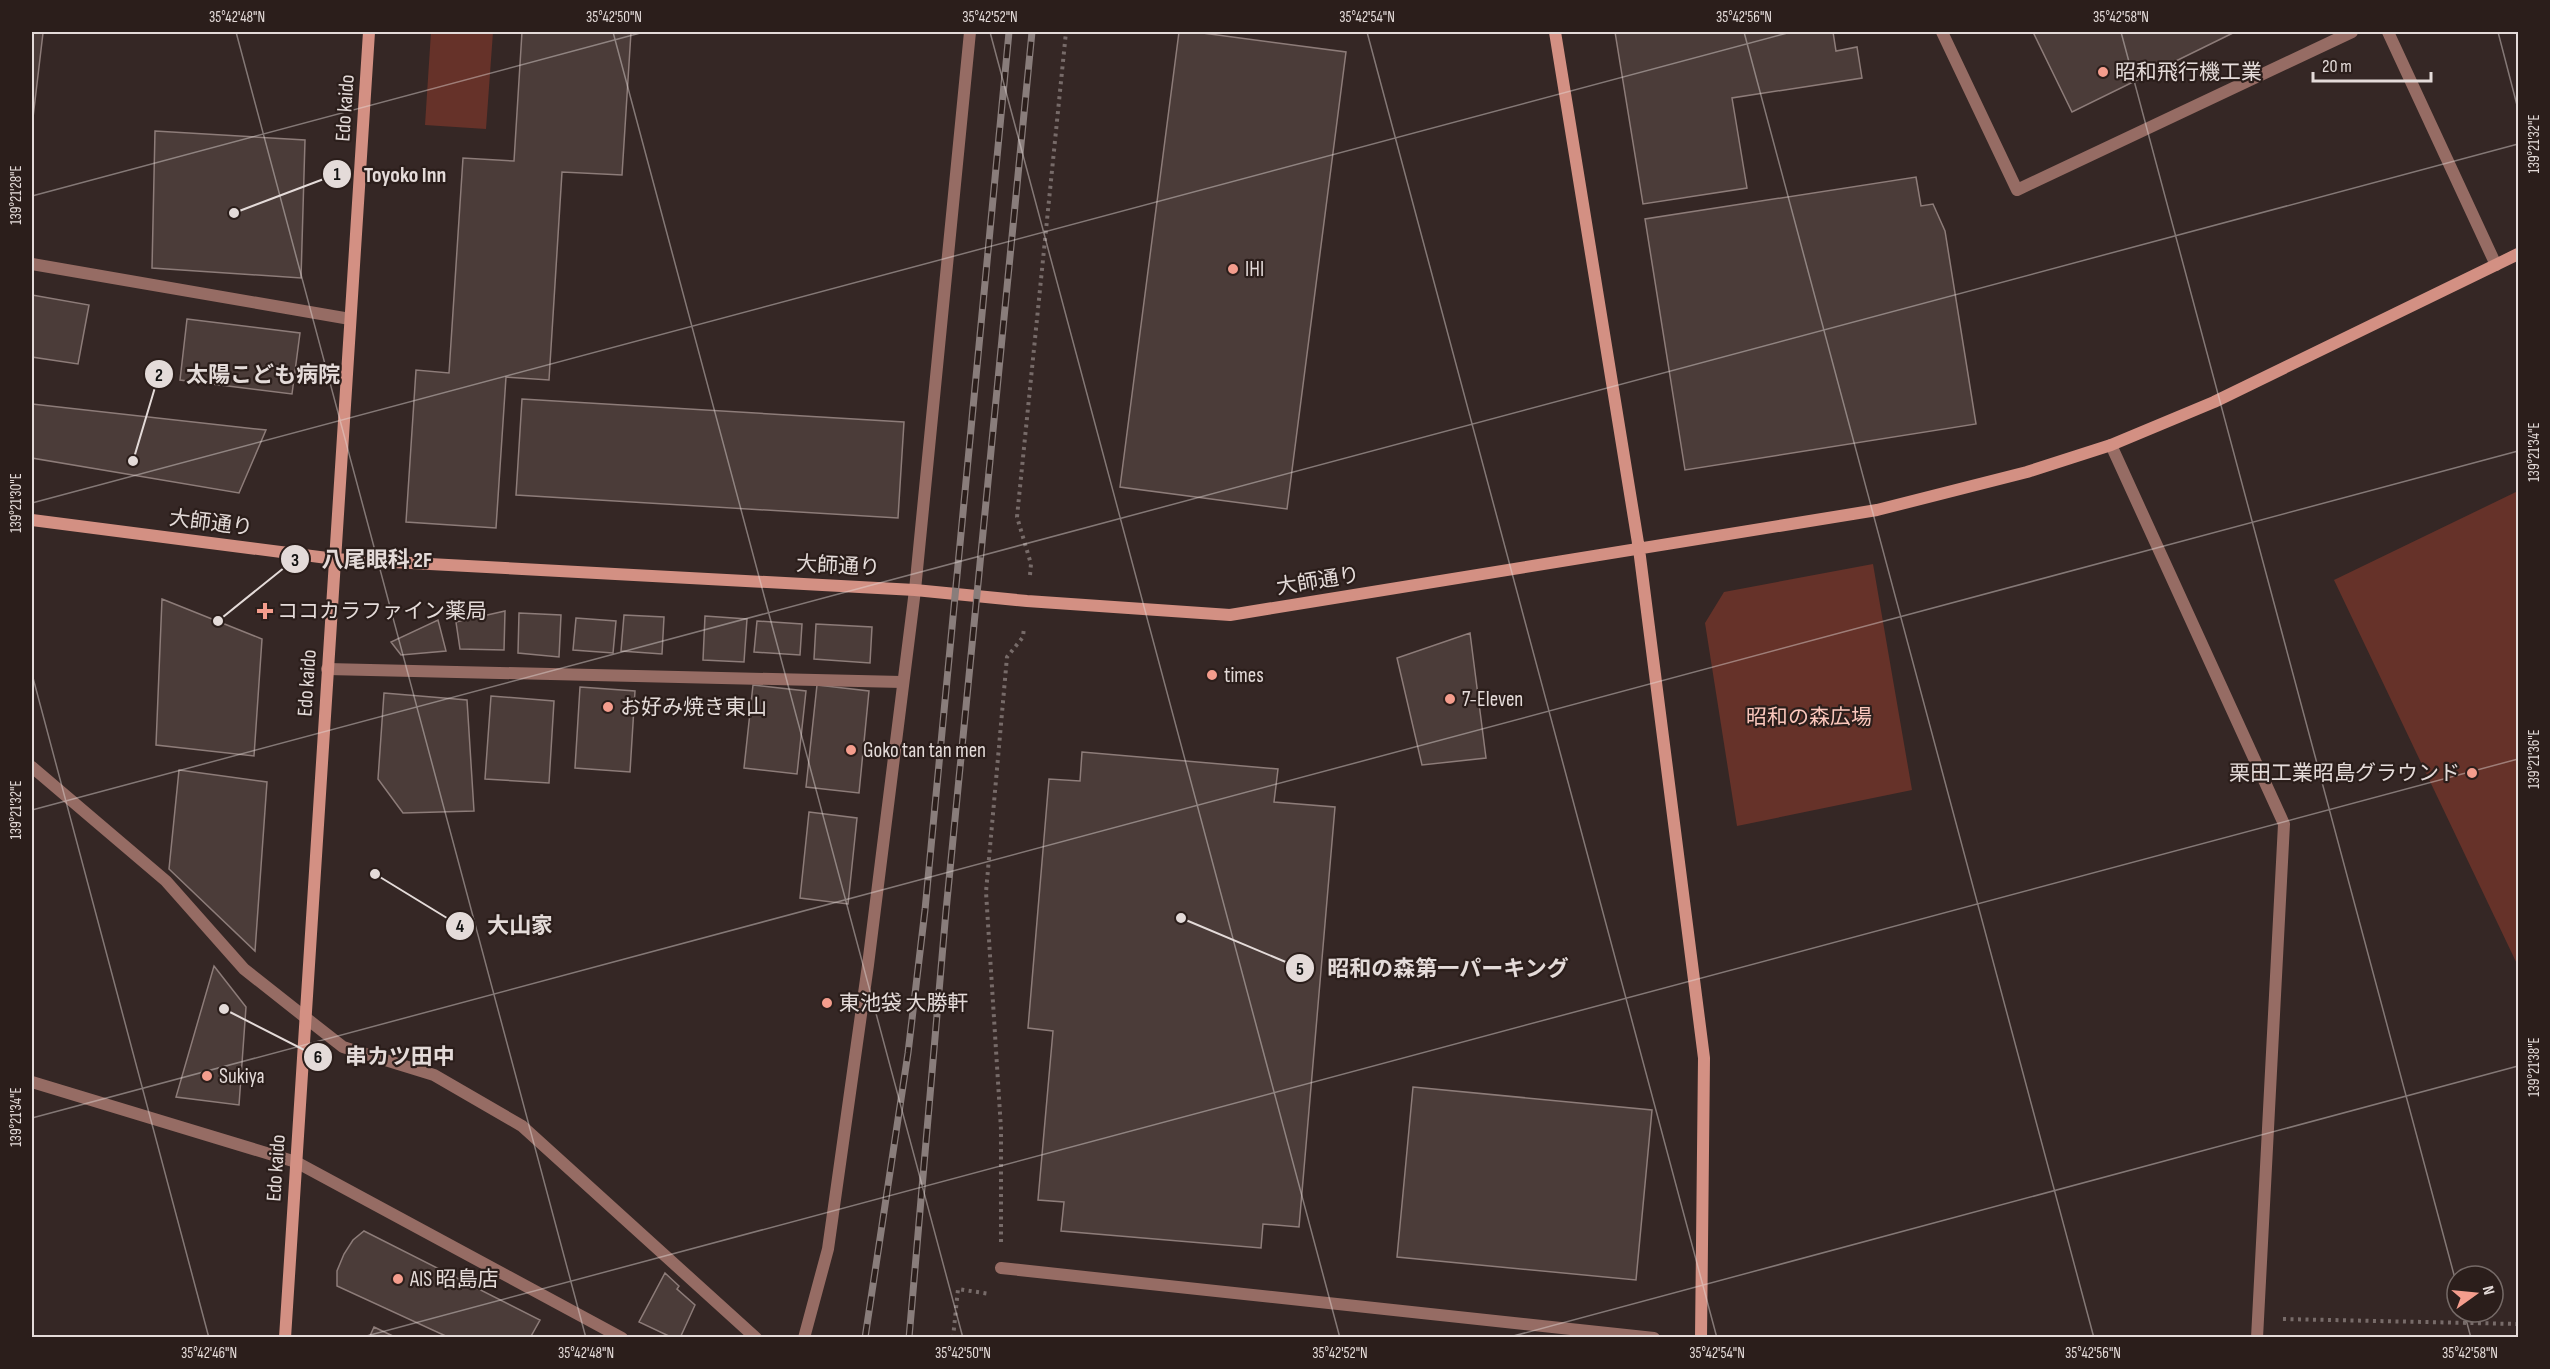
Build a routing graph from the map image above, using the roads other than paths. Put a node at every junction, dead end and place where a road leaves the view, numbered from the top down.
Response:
1 (369, 32) edge
2 (970, 32) edge
3 (1555, 32) edge
4 (1942, 32) edge
5 (2352, 32) edge
6 (2388, 32) edge
7 (2518, 254) edge
8 (32, 264) edge
9 (2496, 265) junction
10 (350, 320) junction
11 (2111, 445) junction
12 (32, 520) edge
13 (1639, 549) junction
14 (334, 559) junction
15 (915, 590) junction
16 (327, 669) junction
17 (902, 682) junction
18 (32, 767) edge
19 (306, 1018) junction
20 (32, 1082) edge
21 (296, 1162) junction
22 (1001, 1268) road end
23 (285, 1338) edge
24 (622, 1338) edge
25 (756, 1338) edge
26 (804, 1338) edge
27 (1654, 1338) edge
28 (1701, 1338) edge
29 (2257, 1338) edge

1 - 10 street, Edo kaido
2 - 15 street
3 - 13 street
4 - 5 street
6 - 9 street
7 - 9 street, 大師通り
8 - 10 street
9 - 11 street, 大師通り
10 - 14 street, Edo kaido
11 - 13 street, 大師通り
11 - 29 street
12 - 14 street, 大師通り
13 - 15 street, 大師通り
13 - 28 street
14 - 15 street, 大師通り
14 - 16 street, Edo kaido
15 - 17 street
16 - 17 street
16 - 19 street, Edo kaido
17 - 26 street
18 - 19 street
19 - 21 street, Edo kaido
19 - 25 street
20 - 21 street
21 - 23 street, Edo kaido
21 - 24 street
22 - 27 street

